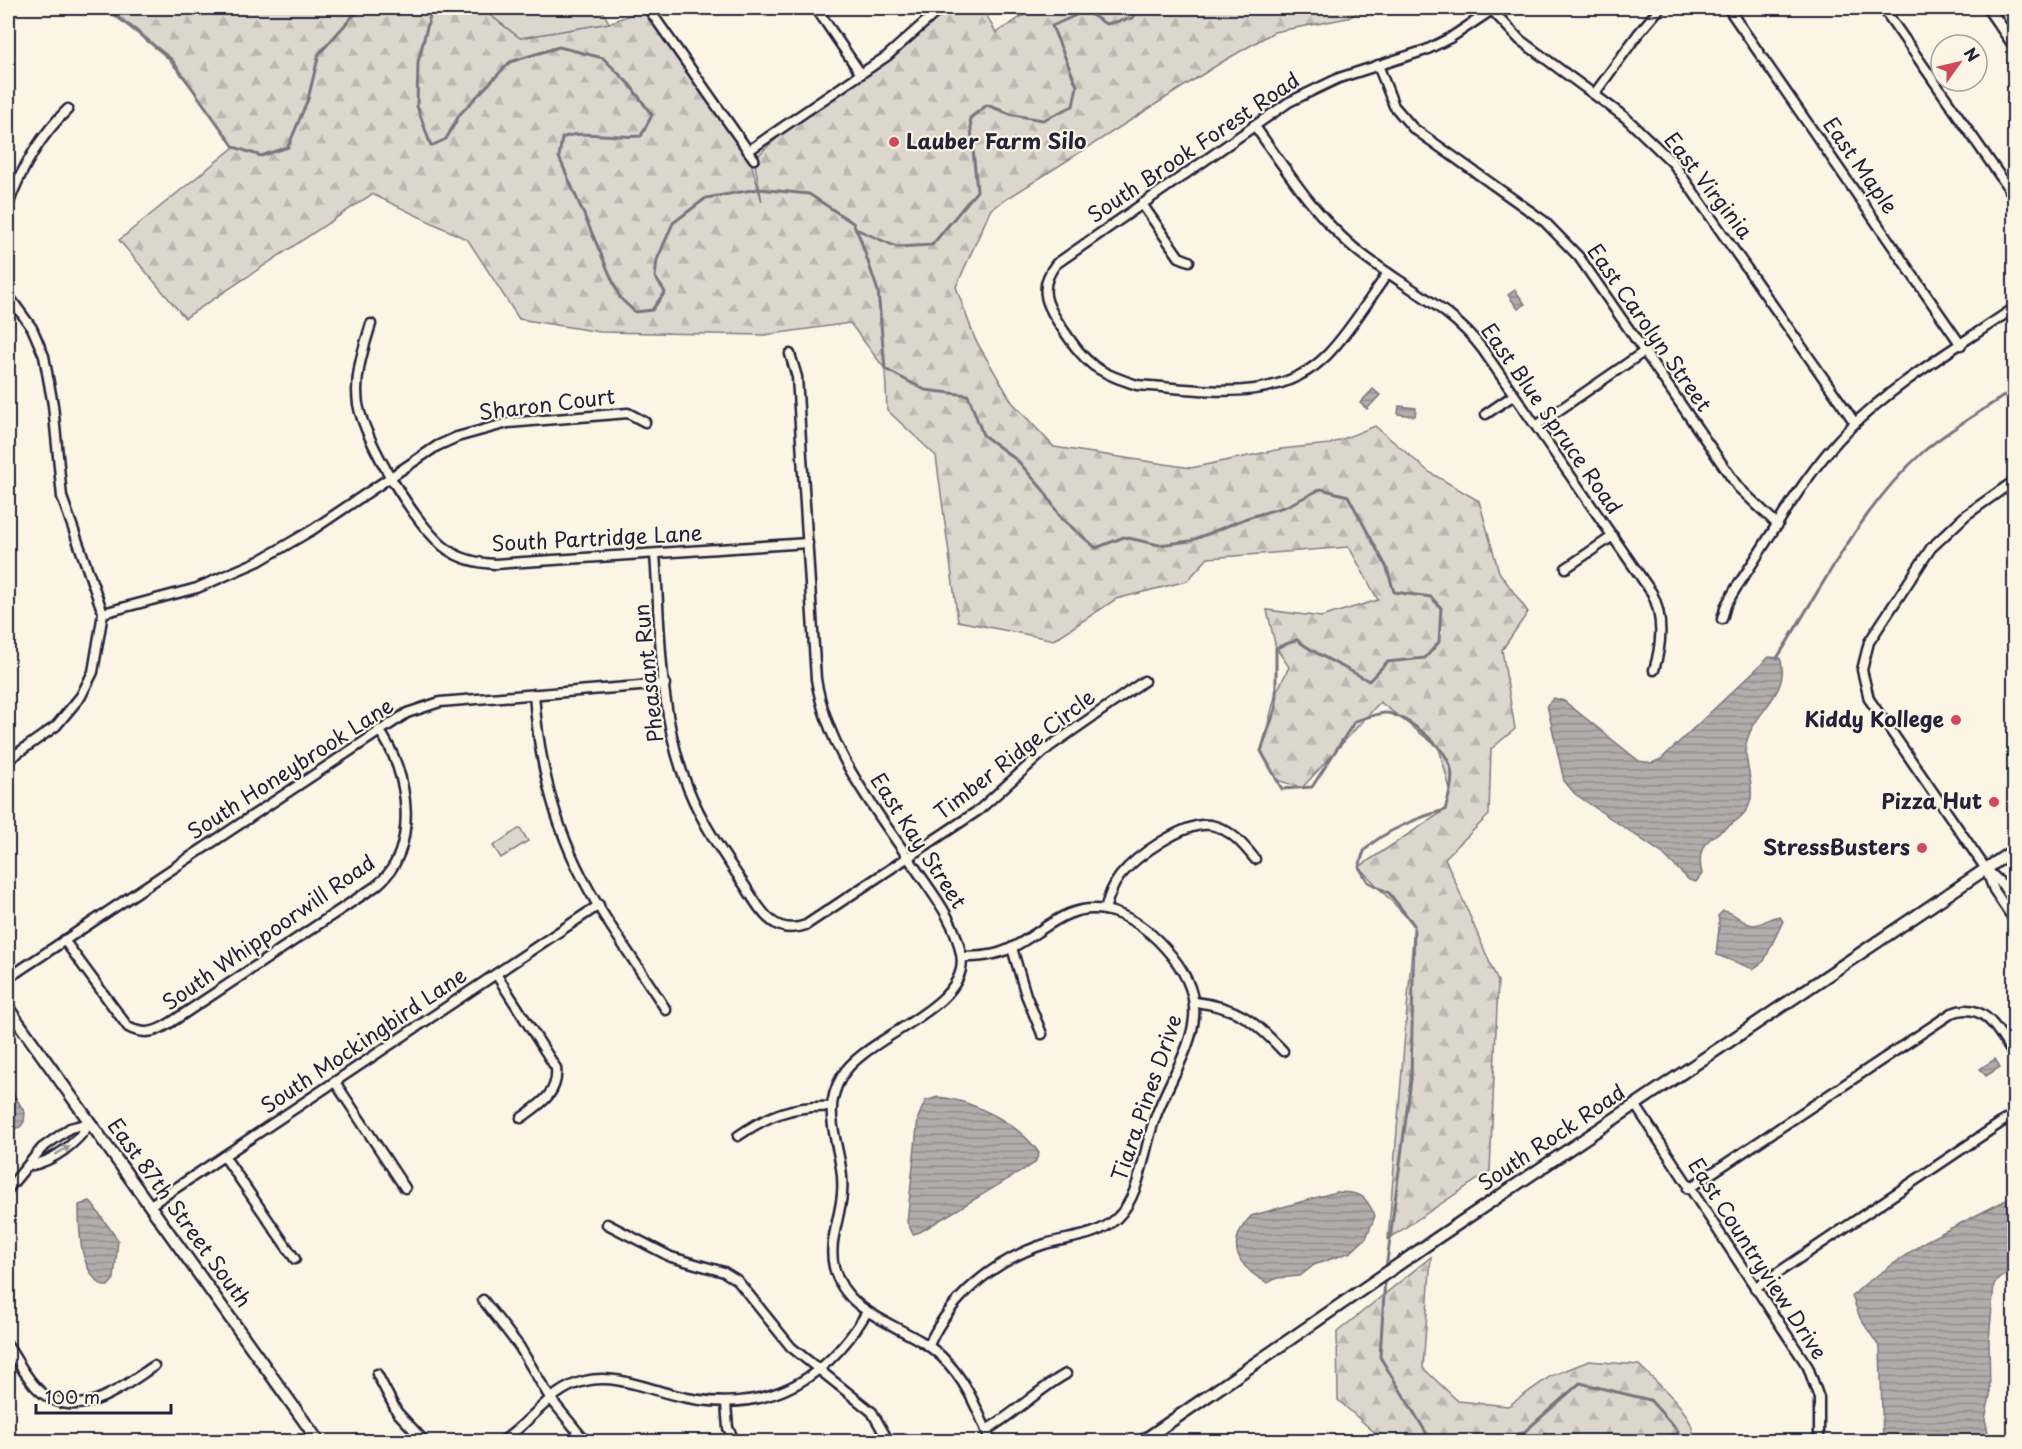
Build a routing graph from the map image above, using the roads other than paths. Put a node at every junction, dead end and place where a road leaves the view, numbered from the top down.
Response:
1 (648, 8) edge
2 (816, 8) edge
3 (941, 8) edge
4 (1660, 8) edge
5 (1728, 8) edge
6 (1883, 8) edge
7 (1988, 8) edge
8 (1494, 9) edge
9 (2014, 45) edge
10 (1378, 65) junction
11 (861, 74) junction
12 (1595, 93) junction
13 (68, 109) dead end
14 (1254, 125) junction
15 (748, 151) junction
16 (754, 159) dead end
17 (2014, 196) edge
18 (1142, 204) junction
19 (8, 205) edge
20 (1189, 261) dead end
21 (1388, 273) junction
22 (9, 302) edge
23 (2014, 308) edge
24 (371, 324) dead end
25 (1961, 345) junction
26 (1645, 351) junction
27 (790, 354) dead end
28 (1514, 394) junction
29 (1486, 414) dead end
30 (645, 422) dead end
31 (1855, 423) junction
32 (1536, 426) junction
33 (391, 477) junction
34 (2014, 481) edge
35 (1778, 525) junction
36 (1612, 536) junction
37 (808, 543) junction
38 (655, 554) junction
39 (1566, 568) dead end
40 (103, 613) junction
41 (1722, 619) dead end
42 (1654, 670) dead end
43 (1144, 681) dead end
44 (665, 684) junction
45 (534, 694) junction
46 (379, 730) junction
47 (8, 760) edge
48 (2014, 850) edge
49 (908, 857) junction
50 (1255, 859) dead end
51 (1986, 869) junction
52 (2014, 903) edge
53 (599, 905) junction
54 (1105, 910) junction
55 (2014, 920) edge
56 (788, 929) joint
57 (64, 940) junction
58 (1012, 948) junction
59 (962, 957) junction
60 (496, 974) junction
61 (8, 978) edge
62 (1195, 1002) junction
63 (8, 1008) edge
64 (666, 1010) dead end
65 (1042, 1034) dead end
66 (1283, 1051) dead end
67 (2014, 1056) edge
68 (335, 1082) junction
69 (1636, 1106) junction
70 (831, 1107) junction
71 (2014, 1114) edge
72 (521, 1119) dead end
73 (90, 1123) junction
74 (738, 1136) dead end
75 (224, 1156) junction
76 (28, 1166) junction
77 (405, 1188) dead end
78 (8, 1189) edge
79 (1688, 1189) junction
80 (149, 1206) junction
81 (607, 1224) dead end
82 (295, 1259) dead end
83 (1755, 1288) junction
84 (483, 1300) dead end
85 (867, 1312) junction
86 (929, 1345) junction
87 (8, 1346) edge
88 (154, 1366) dead end
89 (819, 1370) junction
90 (377, 1374) dead end
91 (1066, 1374) dead end
92 (550, 1398) junction
93 (726, 1403) junction
94 (986, 1430) junction
95 (319, 1442) edge
96 (425, 1442) edge
97 (501, 1442) edge
98 (586, 1442) edge
99 (735, 1442) edge
100 (889, 1442) edge
101 (991, 1442) edge
102 (1141, 1442) edge
103 (1820, 1442) edge

1 - 15 street
2 - 11 street
3 - 11 street
4 - 12 street
5 - 25 street, East Maple
6 - 17 street
7 - 9 main road
8 - 10 street, South Brook Forest Road
8 - 12 street, East Virginia
10 - 14 street, South Brook Forest Road
10 - 26 street, East Carolyn Street
11 - 15 street
12 - 31 street, East Virginia
13 - 19 street
14 - 18 street, South Brook Forest Road
14 - 21 street, East Blue Spruce Road
15 - 16 street
18 - 20 street
18 - 21 street, South Brook Forest Road
21 - 28 street, East Blue Spruce Road
22 - 40 street
23 - 25 street
24 - 33 street, South Partridge Lane
25 - 31 street
26 - 32 street
26 - 35 street, East Carolyn Street
27 - 37 street, East Kay Street
28 - 29 street
28 - 32 street, East Blue Spruce Road
30 - 33 street, Sharon Court
31 - 35 street
32 - 36 street, East Blue Spruce Road
33 - 38 street, South Partridge Lane
33 - 40 street, Sharon Court
34 - 51 street
35 - 41 street
36 - 39 street
36 - 42 street, East Blue Spruce Road
37 - 38 street, South Partridge Lane
37 - 49 street, East Kay Street
38 - 44 street, Pheasant Run
40 - 47 street
43 - 49 street, Timber Ridge Circle
44 - 45 street, South Honeybrook Lane
44 - 56 street, Pheasant Run
45 - 46 street, South Honeybrook Lane
45 - 53 street
46 - 57 street, South Honeybrook Lane
46 - 57 street, South Whippoorwill Road
48 - 51 main road, South Rock Road
49 - 56 street, Timber Ridge Circle
49 - 59 street, East Kay Street
50 - 54 street
51 - 52 street
51 - 55 street
51 - 69 main road, South Rock Road
53 - 60 street, South Mockingbird Lane
53 - 64 street
54 - 58 street, Tiara Pines Drive
54 - 62 street, Tiara Pines Drive
57 - 61 street, South Honeybrook Lane
58 - 59 street, Tiara Pines Drive
58 - 65 street
59 - 70 street
60 - 68 street, South Mockingbird Lane
60 - 72 street
62 - 66 street
62 - 86 street, Tiara Pines Drive
63 - 73 main road, East 87th Street South
67 - 79 street
68 - 75 street, South Mockingbird Lane
68 - 77 street
69 - 79 street, East Countryview Drive
69 - 102 main road, South Rock Road
70 - 74 street
70 - 85 street
71 - 83 street
73 - 76 street
76 -> 73 street
73 - 80 main road, East 87th Street South
75 - 80 street, South Mockingbird Lane
75 - 82 street
76 - 78 street
79 - 83 street, East Countryview Drive
80 - 95 main road, East 87th Street South
81 - 89 street
83 - 103 street, East Countryview Drive
84 - 92 street
85 - 86 street
85 - 89 street
86 - 94 street
87 - 88 street
89 - 93 street
89 - 100 street
90 - 96 street
91 - 94 street
92 - 93 street
92 - 97 street
92 - 98 street
93 - 99 street
94 - 101 street

